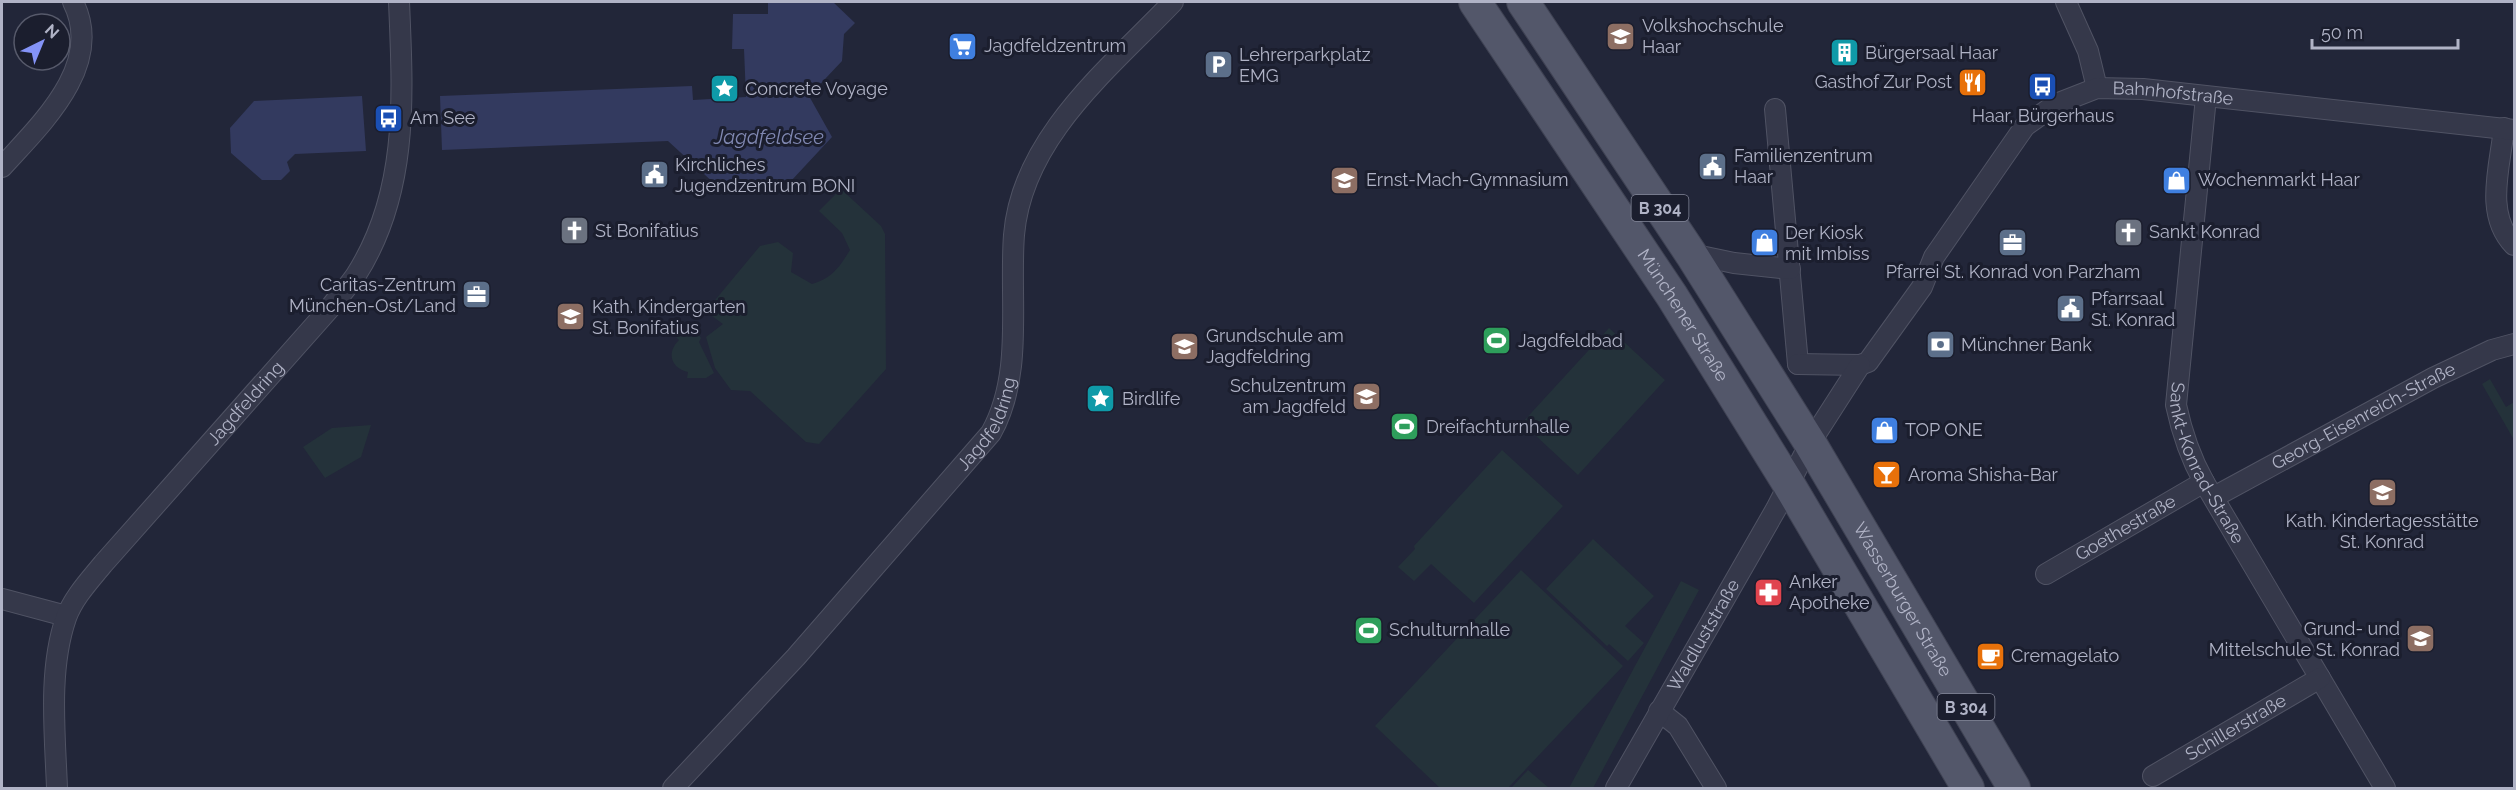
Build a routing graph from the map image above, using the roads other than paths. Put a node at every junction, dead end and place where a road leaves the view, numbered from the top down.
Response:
1 (73, 2) edge
2 (399, 2) edge
3 (1173, 2) edge
4 (1475, 2) edge
5 (1523, 2) edge
6 (2066, 2) edge
7 (2097, 88) junction
8 (2206, 97) junction
9 (1775, 109) dead end
10 (2509, 129) edge
11 (2, 167) edge
12 (2514, 245) edge
13 (1691, 254) junction
14 (1790, 269) junction
15 (2514, 344) edge
16 (1798, 364) junction
17 (1860, 365) junction
18 (1771, 381) junction
19 (1810, 443) junction
20 (1788, 483) junction
21 (2209, 489) junction
22 (2046, 574) dead end
23 (2, 599) edge
24 (66, 616) junction
25 (2320, 678) junction
26 (1659, 711) junction
27 (2153, 776) dead end
28 (57, 789) edge
29 (673, 789) edge
30 (1616, 789) edge
31 (1716, 789) edge
32 (1968, 789) edge
33 (2014, 789) edge
34 (2385, 789) edge

1 - 11 street
2 - 24 street, Jagdfeldring
3 - 29 street, Jagdfeldring
4 - 20 main road, Münchener Straße / B 304
5 - 13 main road, B 304
6 - 7 street
7 - 8 street, Bahnhofstraße
7 - 17 street, Bahnhofstraße
8 - 10 street, Bahnhofstraße
8 - 21 street, Sankt-Konrad-Straße
9 - 14 street
10 - 12 street
13 - 14 street
13 - 18 main road, B 304
14 - 16 street
15 - 21 street, Georg-Eisenreich-Straße
16 - 17 street
16 - 18 street
17 - 19 street, Bahnhofstraße
18 - 19 main road, B 304
19 - 20 street, Bahnhofstraße
19 - 33 main road, Wasserburger Straße / B 304
20 - 26 street, Waldluststraße
20 - 32 main road, B 304
21 - 22 street, Goethestraße
21 - 25 street, Sankt-Konrad-Straße
23 - 24 street
24 - 28 street, Jagdfeldring
25 - 27 street, Schillerstraße
25 - 34 street, Sankt-Konrad-Straße
26 - 30 street, Waldluststraße
26 - 31 street

